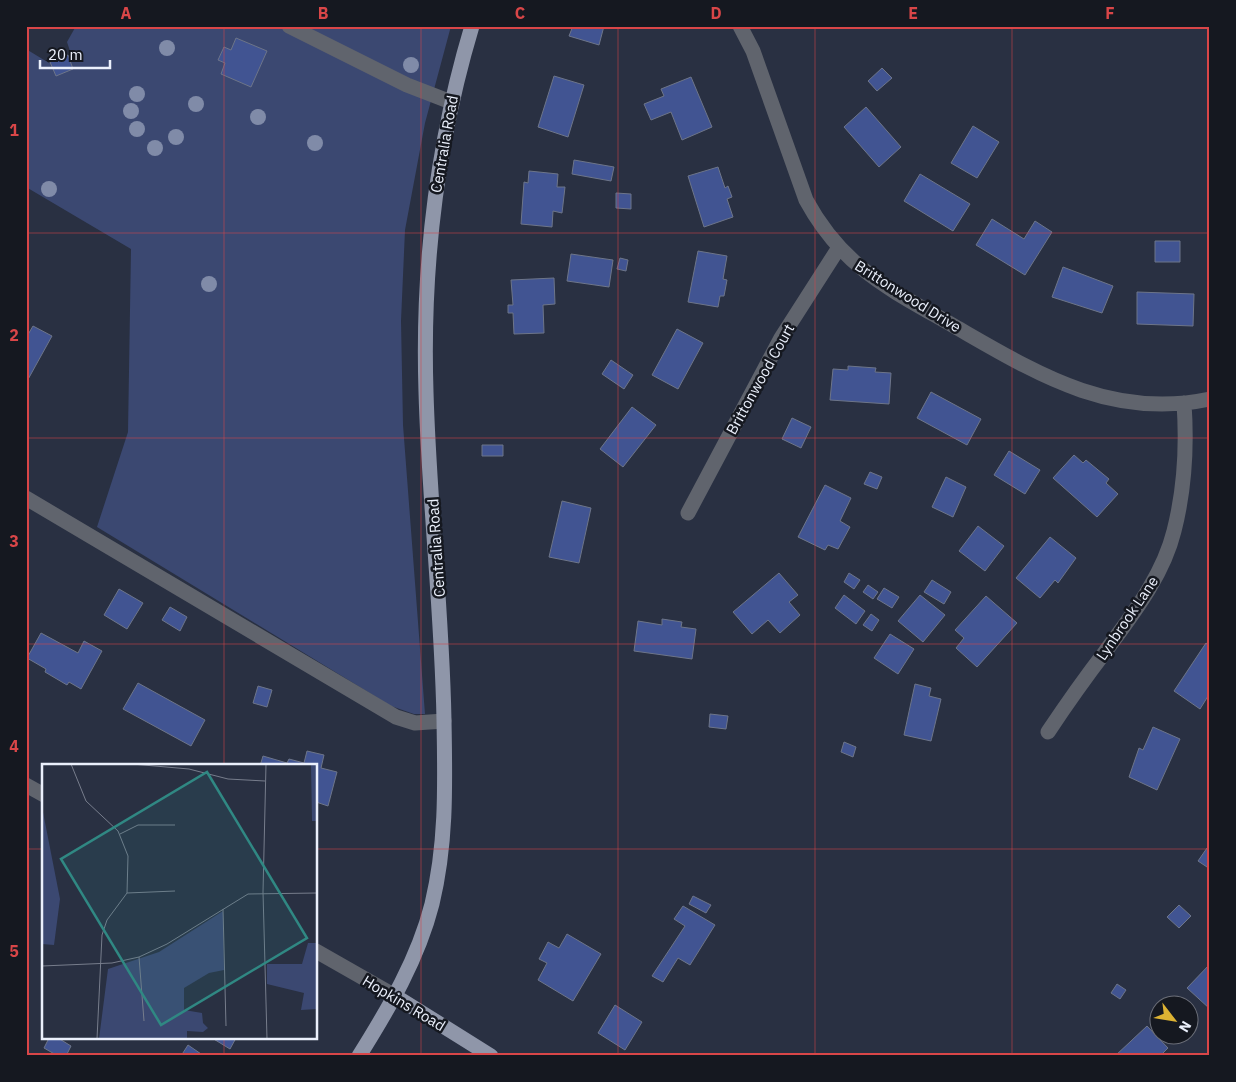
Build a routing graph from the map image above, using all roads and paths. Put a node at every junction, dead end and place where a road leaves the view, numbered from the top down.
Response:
1 (288, 26) edge
2 (472, 26) edge
3 (740, 26) edge
4 (451, 102) junction
5 (838, 249) junction
6 (1210, 399) edge
7 (1184, 403) junction
8 (26, 498) edge
9 (688, 513) dead end
10 (444, 721) junction
11 (1048, 732) dead end
12 (26, 785) edge
13 (42, 794) edge
14 (318, 952) edge
15 (395, 996) junction
16 (359, 1056) edge
17 (491, 1056) edge

1 - 4 street
2 - 4 main road, Centralia Road
3 - 5 street, Brittonwood Drive
4 - 10 main road, Centralia Road
5 - 7 street, Brittonwood Drive
5 - 9 street, Brittonwood Court
6 - 7 street, Brittonwood Drive
7 - 11 street, Lynbrook Lane
8 - 10 street
10 - 15 main road, Centralia Road
12 - 13 street
14 - 15 street, Hopkins Road
15 - 16 main road, Centralia Road
15 - 17 main road, Hopkins Road

